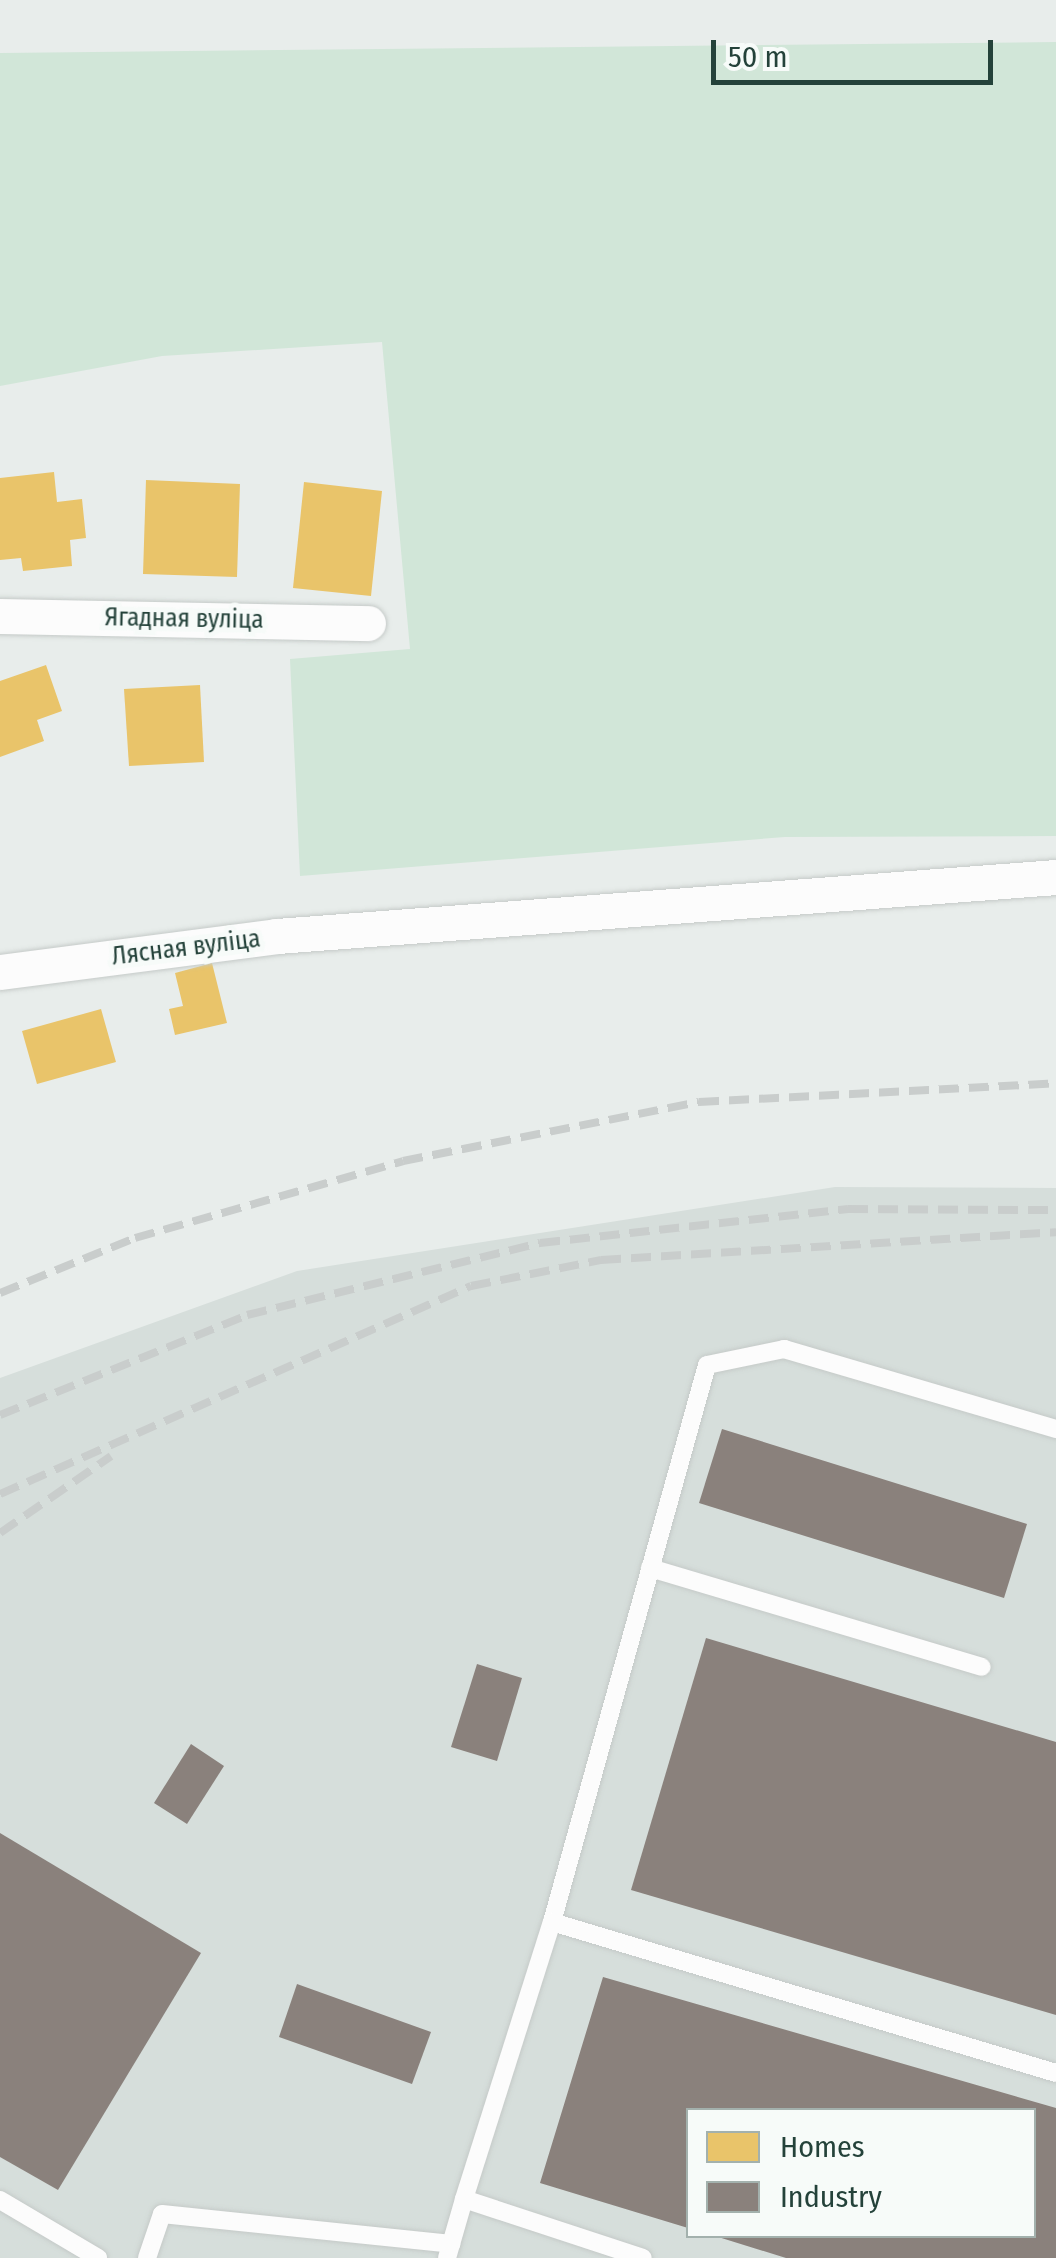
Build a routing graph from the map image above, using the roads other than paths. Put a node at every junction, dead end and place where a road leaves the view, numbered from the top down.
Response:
1 (0, 616) edge
2 (368, 623) dead end
3 (1056, 877) edge
4 (0, 972) edge
5 (1056, 1429) edge
6 (650, 1568) junction
7 (982, 1667) dead end
8 (552, 1922) junction
9 (1056, 2073) edge
10 (464, 2199) junction
11 (0, 2200) edge
12 (449, 2251) edge
13 (98, 2258) edge
14 (147, 2258) edge
15 (643, 2258) edge

1 - 2 street, Ягадная вуліца
3 - 4 street, Лясная вуліца
5 - 6 lane
6 - 7 lane
6 - 8 lane
8 - 9 lane
8 - 10 lane
10 - 12 lane
10 - 15 lane
11 - 13 lane
12 - 14 lane

